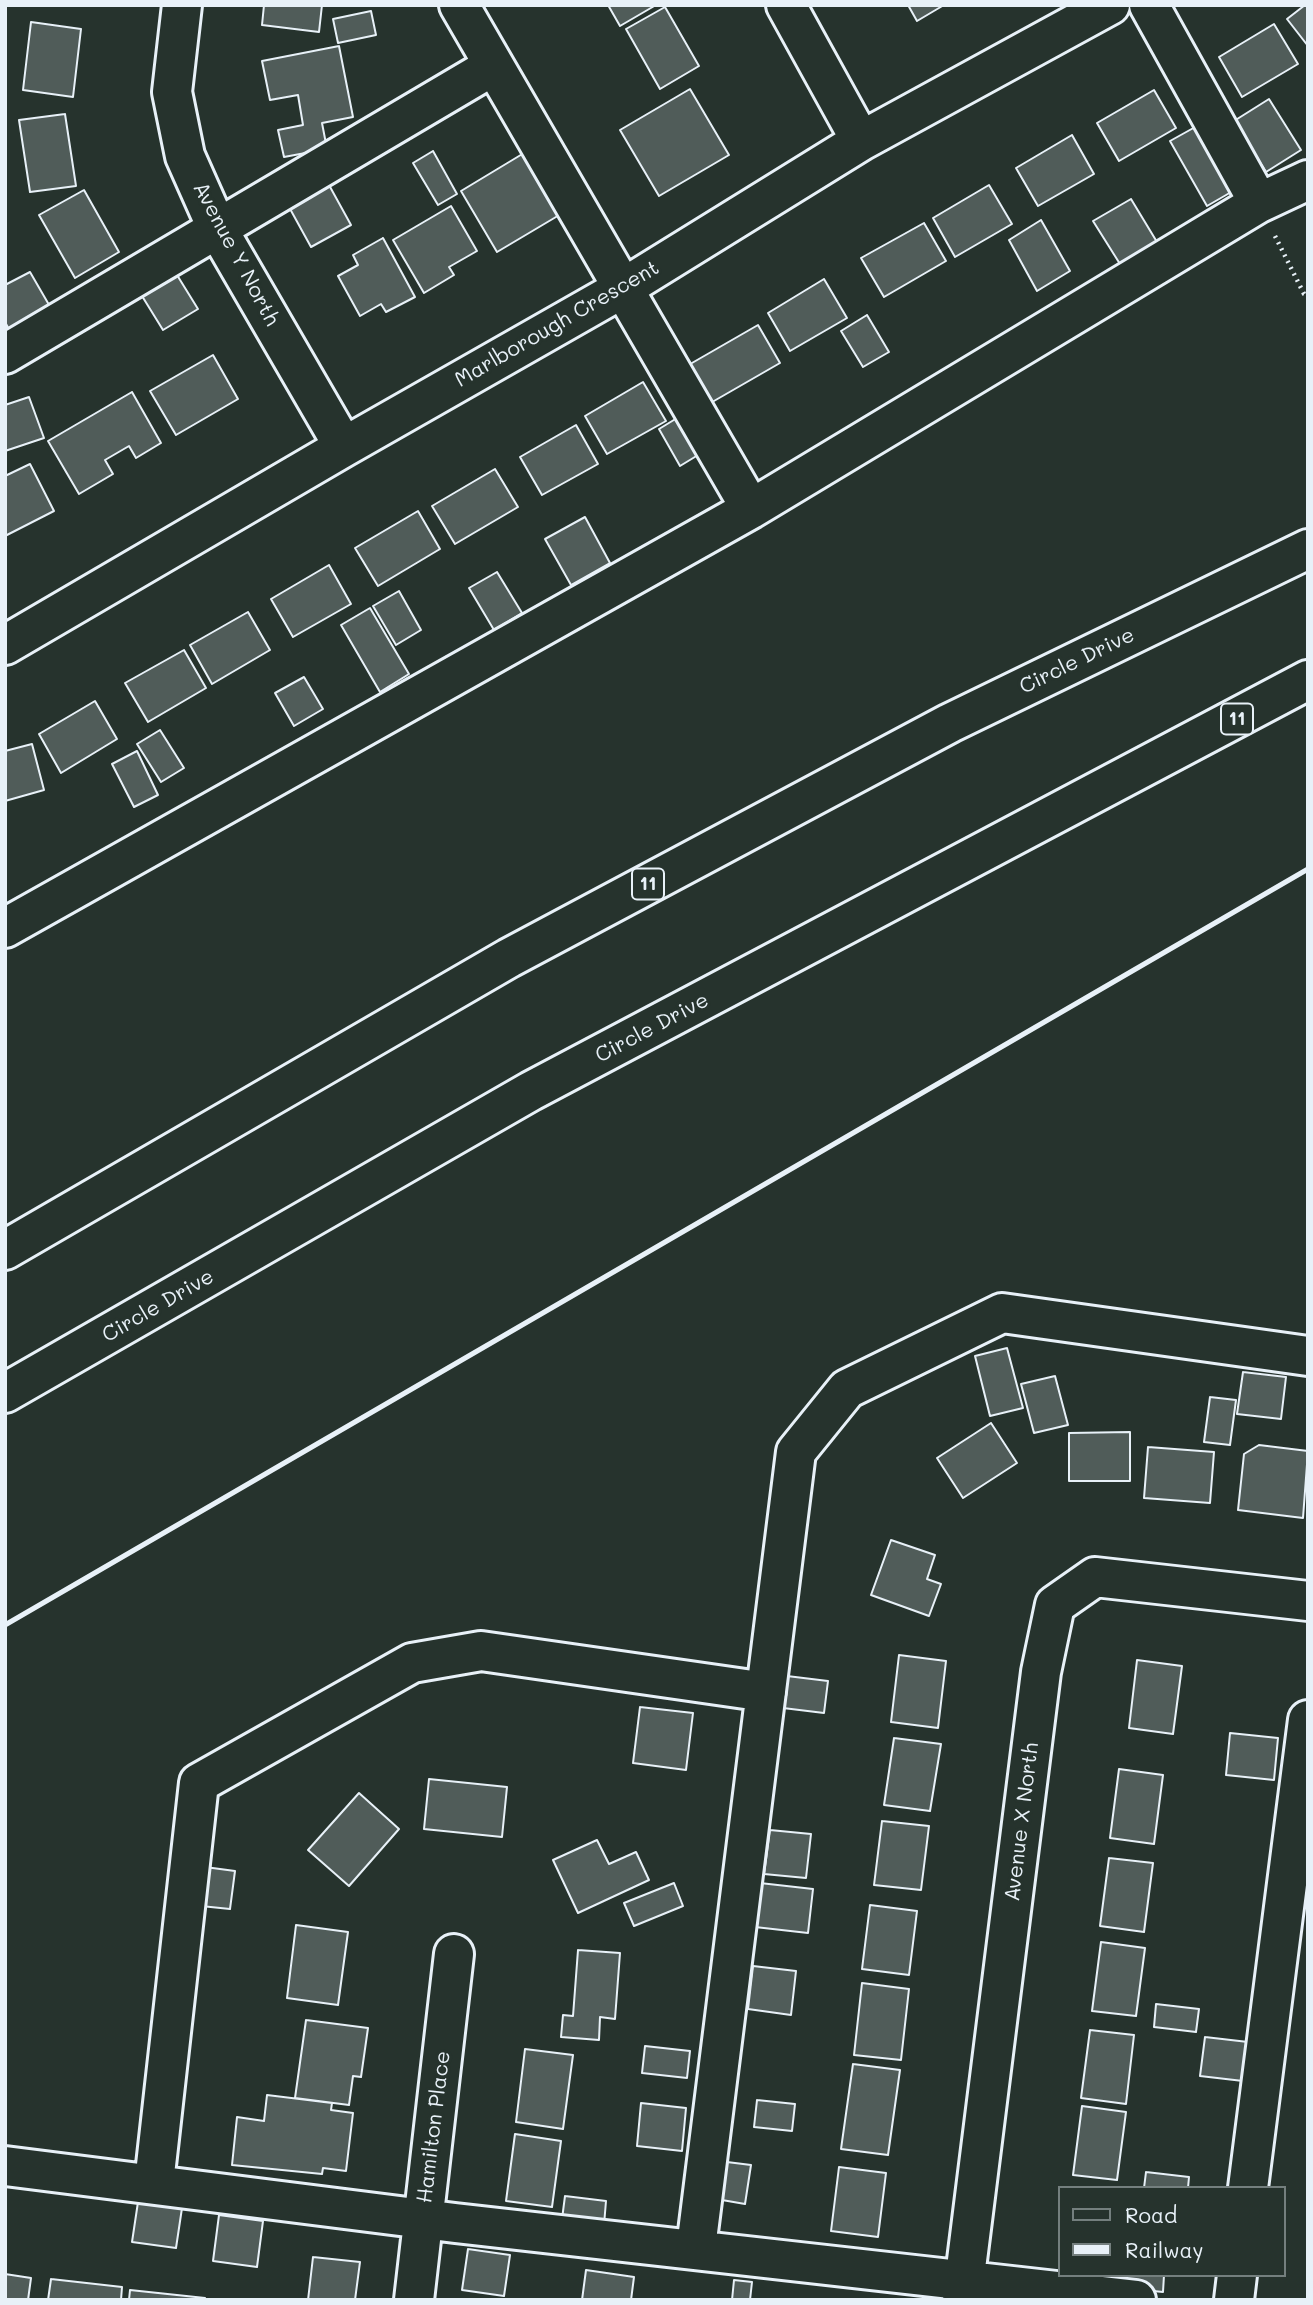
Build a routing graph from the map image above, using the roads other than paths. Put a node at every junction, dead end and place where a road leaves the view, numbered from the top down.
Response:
1 (182, 5) edge
2 (459, 5) edge
3 (786, 5) edge
4 (1110, 5) edge
5 (1149, 5) edge
6 (493, 66) junction
7 (861, 141) junction
8 (1308, 180) edge
9 (1259, 204) junction
10 (216, 228) junction
11 (625, 287) junction
12 (5, 354) edge
13 (344, 447) junction
14 (751, 509) junction
15 (1308, 549) edge
16 (5, 645) edge
17 (1308, 680) edge
18 (1308, 689) edge
19 (1166, 758) junction
20 (5, 928) edge
21 (5, 1250) edge
22 (1308, 1356) edge
23 (5, 1393) edge
24 (1308, 1601) edge
25 (766, 1692) junction
26 (1308, 1720) edge
27 (454, 1954) dead end
28 (5, 2166) edge
29 (154, 2183) junction
30 (1248, 2186) edge
31 (423, 2219) junction
32 (696, 2248) junction
33 (1237, 2277) edge
34 (963, 2290) edge
35 (414, 2300) edge
36 (1136, 2300) edge
37 (1234, 2300) edge

1 - 10 main road, Avenue Y North
2 - 6 main road
3 - 7 main road
4 - 7 main road, Marlborough Crescent
5 - 9 main road
6 - 10 main road
6 - 11 main road
7 - 11 main road, Marlborough Crescent
8 - 9 main road
9 - 14 main road
10 - 12 main road
10 - 13 main road, Avenue Y North
11 - 13 main road, Marlborough Crescent
11 - 14 main road
13 - 16 main road, Marlborough Crescent
14 - 20 main road
15 - 21 main road, Circle Drive / 11
17 - 19 main road, Circle Drive / 11
18 - 19 main road
19 - 23 main road, Circle Drive / 11
22 - 25 main road
24 - 34 main road, Avenue X North
25 - 29 main road
25 - 32 main road
26 - 30 main road
27 - 31 main road, Hamilton Place
28 - 29 main road
29 - 31 main road
31 - 32 main road
31 - 35 main road, Hamilton Place
32 - 34 main road
33 - 37 main road
34 - 36 main road

